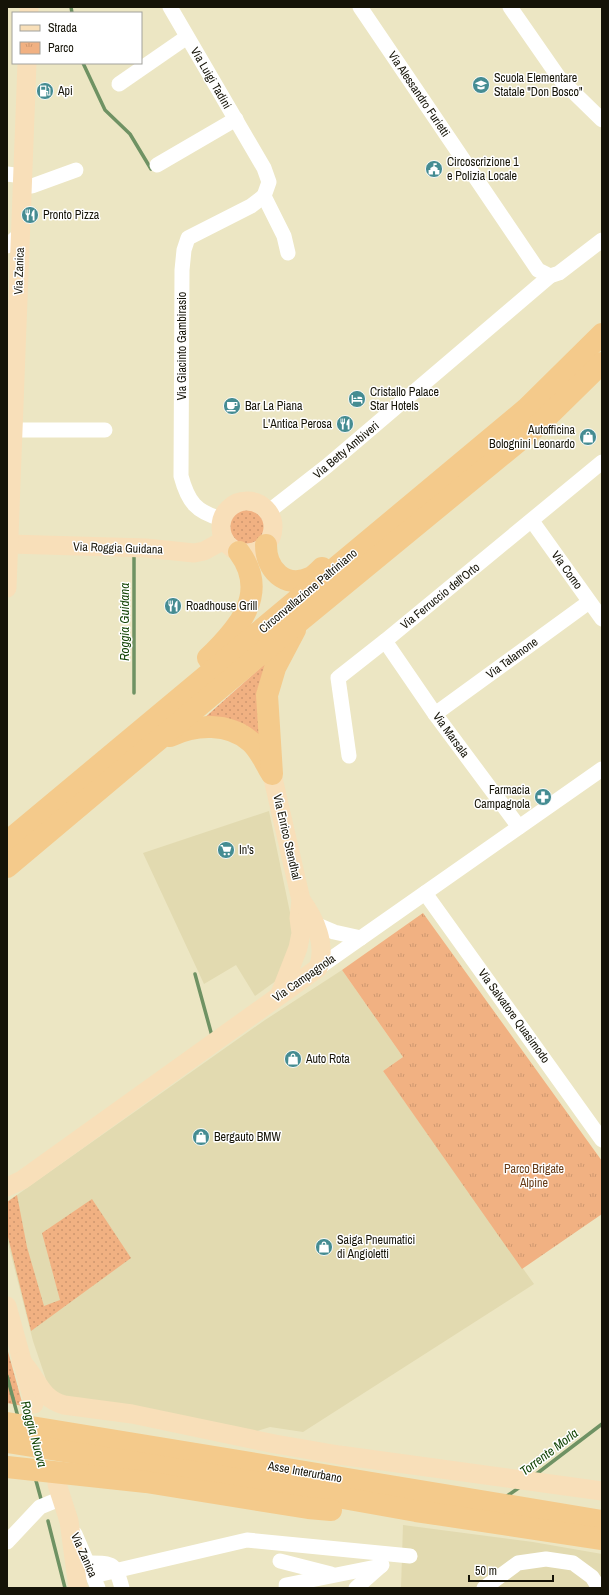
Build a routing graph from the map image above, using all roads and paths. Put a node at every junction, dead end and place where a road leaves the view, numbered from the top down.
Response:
1 (170, 7) edge
2 (360, 7) edge
3 (510, 7) edge
4 (187, 37) junction
5 (27, 64) edge
6 (119, 84) dead end
7 (236, 119) junction
8 (602, 120) edge
9 (157, 165) dead end
10 (76, 170) dead end
11 (17, 178) edge
12 (264, 196) junction
13 (14, 240) edge
14 (602, 240) edge
15 (288, 253) dead end
16 (550, 276) junction
17 (602, 334) edge
18 (602, 363) edge
19 (13, 428) junction
20 (504, 428) junction
21 (105, 430) dead end
22 (602, 462) edge
23 (9, 464) edge
24 (268, 512) junction
25 (222, 519) junction
26 (532, 521) junction
27 (9, 544) junction
28 (266, 545) junction
29 (231, 546) junction
30 (7, 588) edge
31 (589, 602) junction
32 (602, 619) edge
33 (301, 620) junction
34 (385, 642) junction
35 (435, 714) junction
36 (154, 732) junction
37 (349, 756) dead end
38 (602, 769) edge
39 (272, 774) junction
40 (519, 827) junction
41 (14, 849) edge
42 (425, 892) junction
43 (308, 929) junction
44 (361, 938) junction
45 (318, 968) junction
46 (279, 995) junction
47 (602, 1140) edge
48 (7, 1188) edge
49 (7, 1306) edge
50 (21, 1361) junction
51 (34, 1404) dead end
52 (13, 1440) edge
53 (78, 1450) junction
54 (602, 1491) edge
55 (52, 1498) joint
56 (416, 1511) junction
57 (571, 1517) junction
58 (602, 1517) edge
59 (69, 1521) junction
60 (602, 1521) edge
61 (602, 1539) edge
62 (7, 1542) edge
63 (392, 1555) junction
64 (410, 1556) dead end
65 (280, 1561) dead end
66 (382, 1566) junction
67 (117, 1570) junction
68 (333, 1574) junction
69 (93, 1576) edge
70 (286, 1585) dead end
71 (78, 1588) edge
72 (122, 1588) edge
73 (321, 1588) edge
74 (356, 1588) edge
75 (484, 1588) edge
76 (599, 1588) edge

1 - 4 street, Via Luigi Tadini
2 - 16 street, Via Alessandro Furietti
3 - 8 street
4 - 6 street, Via Luigi Tadini
4 - 7 street, Via Luigi Tadini
5 - 11 main road, Via Zanica
7 - 9 street, Via Luigi Tadini
7 - 12 street, Via Luigi Tadini
10 - 11 street
11 - 13 main road, Via Zanica
12 - 15 street
12 - 25 street, Via Giacinto Gambirasio
13 - 19 main road, Via Zanica
14 - 16 street, Via Betty Ambiveri
16 - 24 street, Via Betty Ambiveri
17 - 20 highway, Circonvallazione Paltriniano
18 - 33 highway, Circonvallazione Paltriniano
19 - 21 street
19 - 23 main road, Via Zanica
20 - 28 highway
20 - 36 highway, Circonvallazione Paltriniano
22 - 26 street, Via Ferruccio dell'Orto
23 - 27 main road, Via Zanica
24 - 25 main road
24 - 28 main road
25 - 29 main road
26 - 31 street, Via Como
26 - 34 street, Via Ferruccio dell'Orto
27 - 29 main road, Via Roggia Guidana
27 - 30 main road, Via Zanica
28 - 29 main road, Via Roggia Guidana
29 - 36 highway
31 - 32 street, Via Como
31 - 35 street, Via Talamone
33 - 36 highway, Circonvallazione Paltriniano
33 - 39 highway
34 - 35 street, Via Marsala
34 - 37 street, Via Ferruccio dell'Orto
35 - 40 street, Via Marsala
36 - 39 highway
36 - 41 highway, Circonvallazione Paltriniano
38 - 40 street, Via Campagnola
39 - 43 main road, Via Enrico Stendhal
40 - 42 street, Via Campagnola
42 - 44 street, Via Campagnola
42 - 47 street, Via Salvatore Quasimodo
43 - 44 street
43 - 45 main road
43 - 46 main road, Via Enrico Stendhal
44 - 45 street, Via Campagnola
45 - 46 main road, Via Campagnola
46 - 48 main road, Via Campagnola
49 - 50 main road
50 - 51 main road
50 - 54 main road
52 - 53 highway
52 - 53 highway, Asse Interurbano
53 - 56 highway, Asse Interurbano
53 - 56 highway
53 - 57 highway, Asse Interurbano
55 - 59 main road, Via Zanica
55 - 62 street
56 - 61 highway, Asse Interurbano
57 - 58 highway
57 - 60 highway, Asse Interurbano
59 - 69 street, Via Zanica
59 - 71 main road, Via Zanica
63 - 64 street
63 - 66 street
63 - 67 street
65 - 68 street
66 - 68 street
66 - 74 street
67 - 69 street
67 - 72 street
68 - 70 street
68 - 73 street
75 - 76 street

